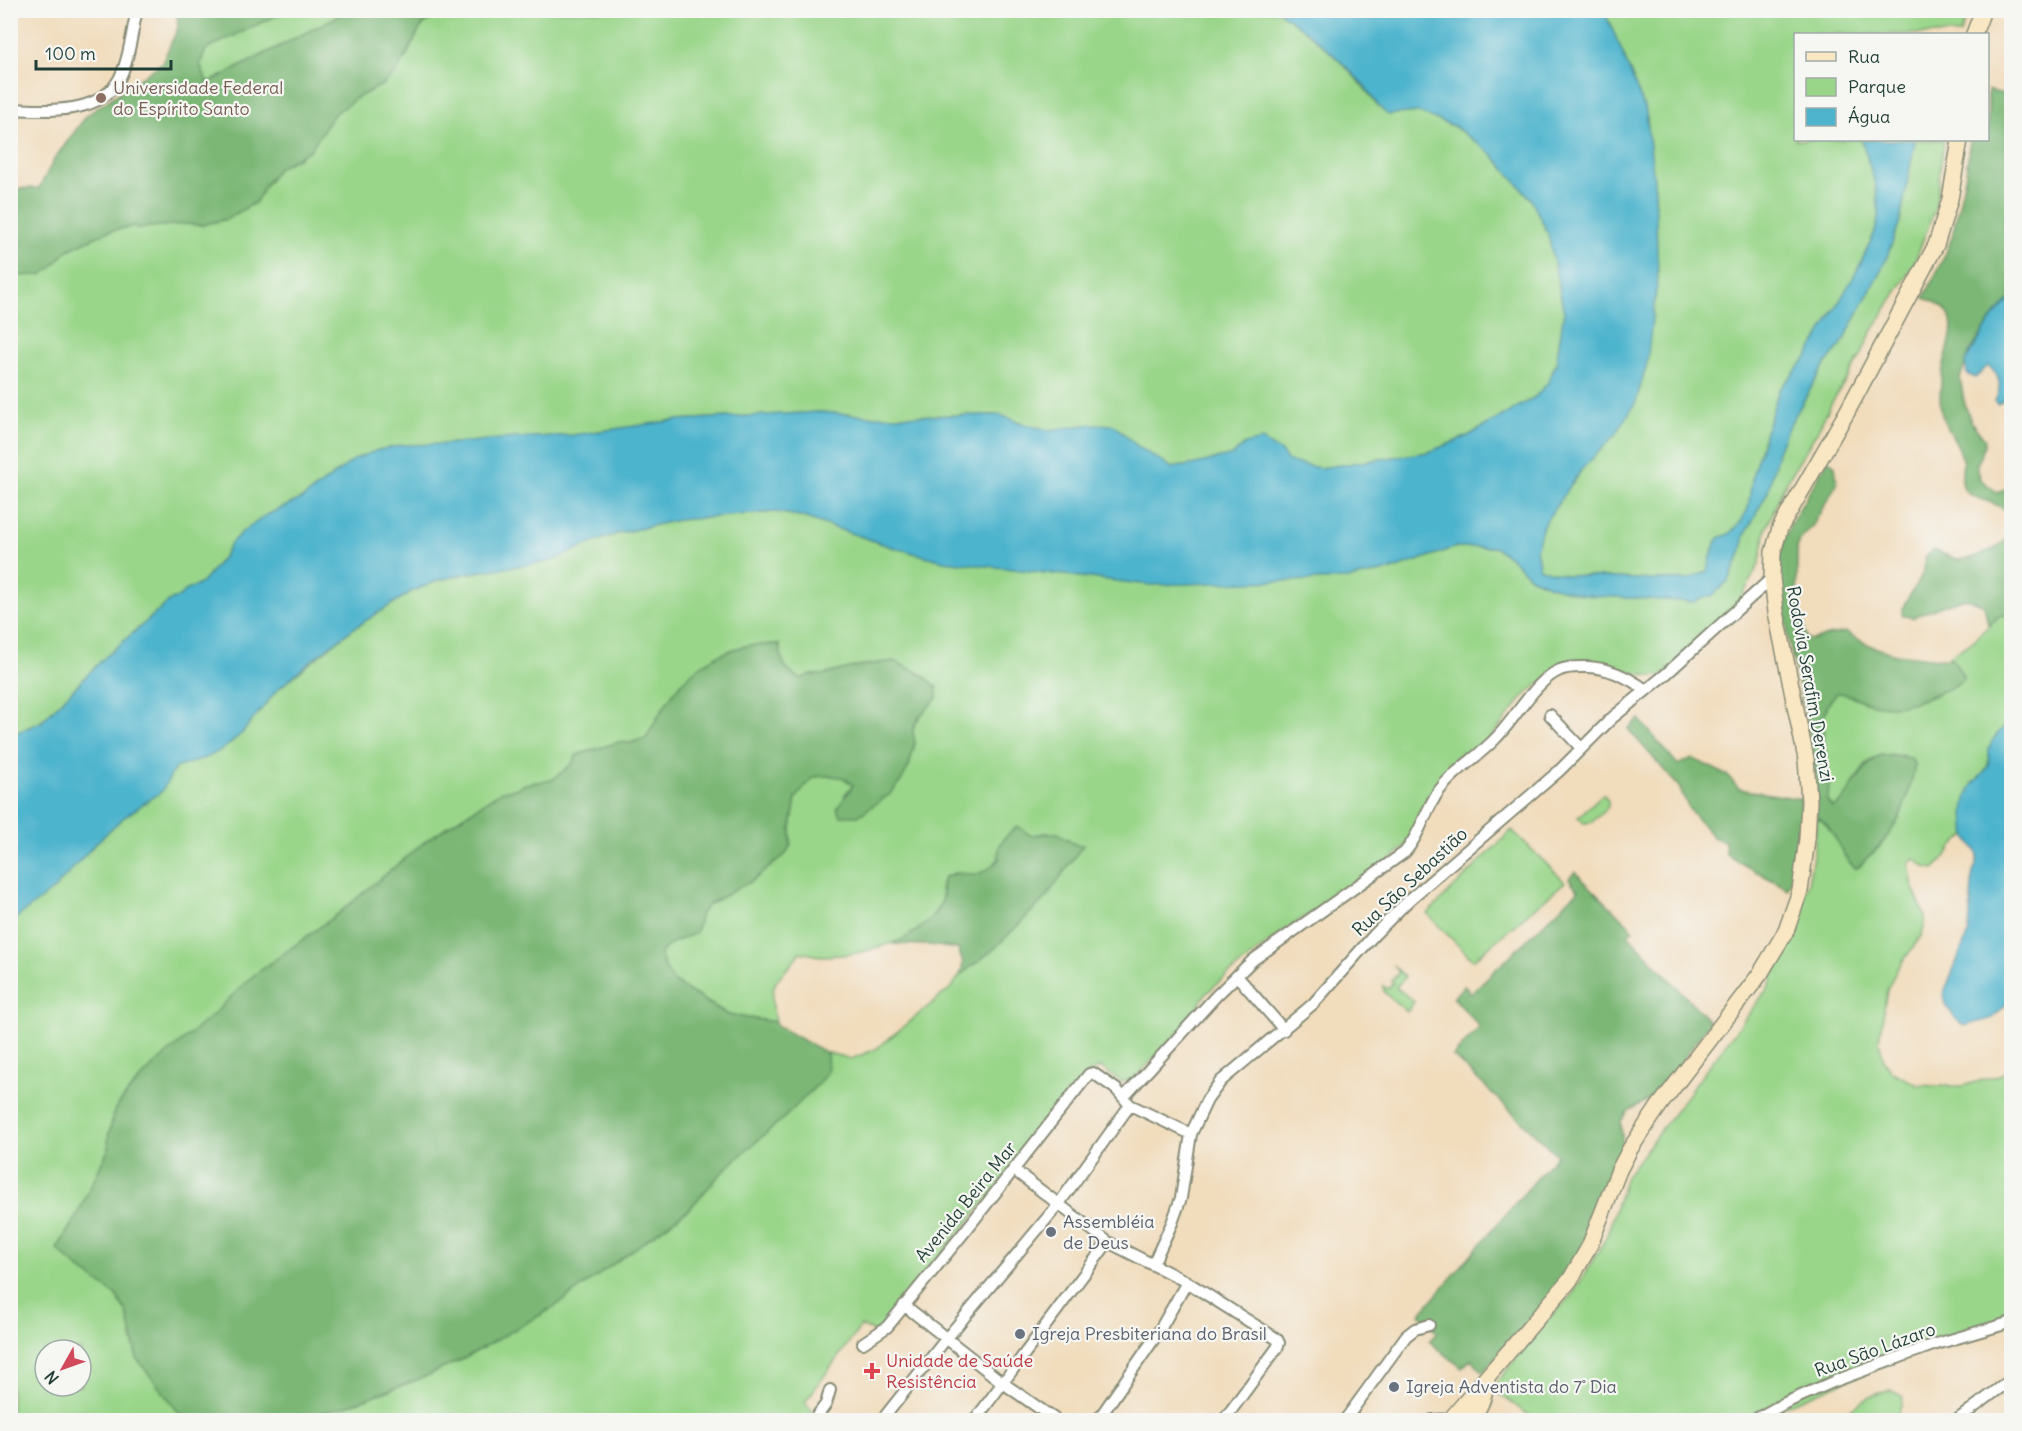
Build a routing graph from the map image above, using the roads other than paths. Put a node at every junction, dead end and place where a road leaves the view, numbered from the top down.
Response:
1 (137, 10) edge
2 (1983, 10) edge
3 (1974, 33) edge
4 (10, 109) edge
5 (1960, 141) edge
6 (1772, 578) junction
7 (1646, 690) junction
8 (1550, 716) dead end
9 (1581, 748) junction
10 (1237, 976) junction
11 (1284, 1030) junction
12 (1127, 1101) junction
13 (1191, 1134) junction
14 (1014, 1170) junction
15 (1058, 1205) junction
16 (1108, 1242) junction
17 (1153, 1264) junction
18 (1187, 1282) junction
19 (904, 1305) junction
20 (2012, 1322) edge
21 (1429, 1325) dead end
22 (946, 1339) junction
23 (863, 1343) dead end
24 (1489, 1374) junction
25 (2012, 1380) edge
26 (1003, 1383) junction
27 (830, 1390) dead end
28 (1478, 1414) edge
29 (814, 1420) edge
30 (882, 1420) edge
31 (975, 1420) edge
32 (1056, 1420) edge
33 (1098, 1420) edge
34 (1224, 1420) edge
35 (1345, 1420) edge
36 (1432, 1420) edge
37 (1456, 1420) edge
38 (1754, 1420) edge
39 (1957, 1420) edge

1 - 4 street
2 - 3 main road
5 - 6 main road, Rodovia Serafim Derenzi
6 - 7 street, Rua São Sebastião
6 - 24 main road, Rodovia Serafim Derenzi
7 - 9 street, Rua São Sebastião
7 - 10 street
8 - 9 street
9 - 11 street, Rua São Sebastião
10 - 11 street
10 - 12 street
11 - 13 street, Rua São Sebastião
12 - 13 street
12 - 14 street, Avenida Beira Mar
12 - 15 street
13 - 17 street, Rua São Sebastião
14 - 15 street
14 - 19 street, Avenida Beira Mar
15 - 16 street
15 - 22 street
16 - 17 street
16 - 26 street
17 - 18 street
18 - 33 street
18 - 34 street
19 - 22 street
19 - 23 street, Avenida Beira Mar
20 - 38 street, Rua São Lázaro
21 - 35 street
22 - 26 street
22 - 30 street
24 - 28 main road
24 - 37 main road, Rodovia Serafim Derenzi
25 - 39 street
26 - 31 street
26 - 32 street
27 - 29 street
28 - 37 main road
36 - 37 street

